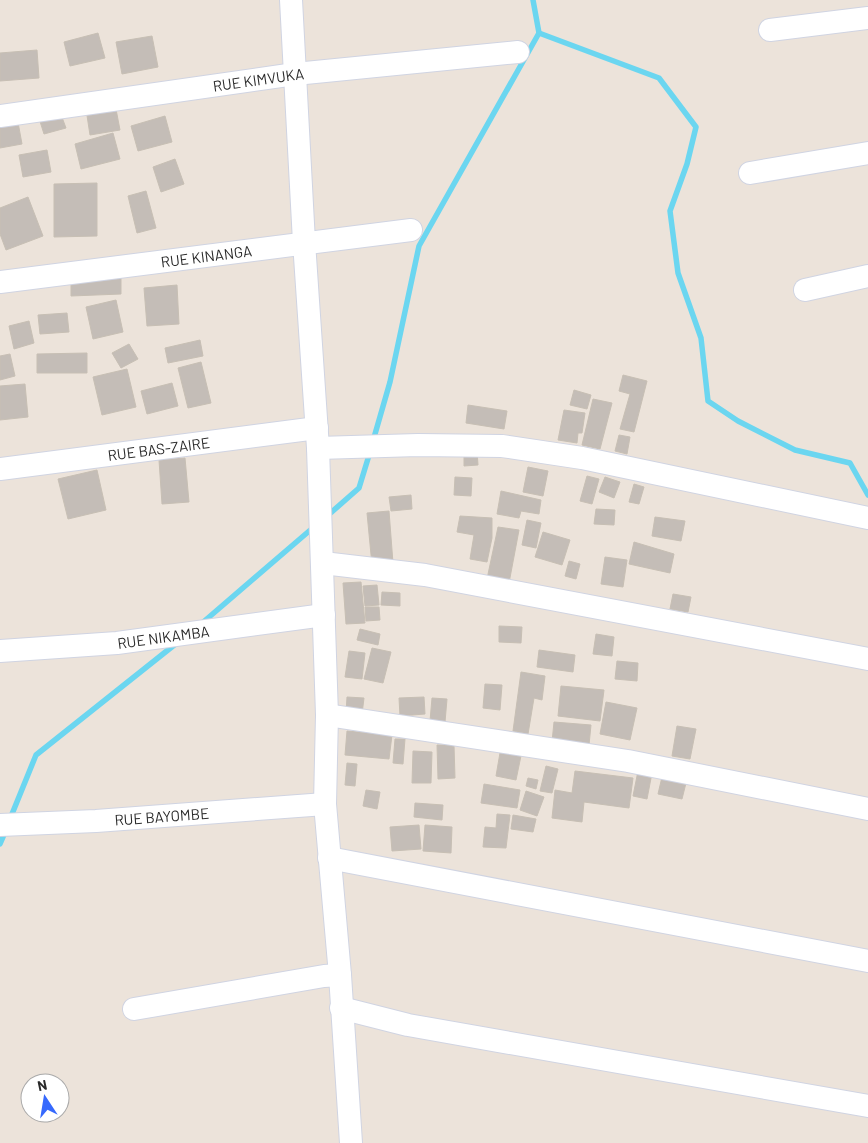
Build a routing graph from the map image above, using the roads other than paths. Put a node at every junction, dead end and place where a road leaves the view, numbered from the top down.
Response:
1 (291, 0) edge
2 (868, 18) edge
3 (770, 30) dead end
4 (518, 52) dead end
5 (295, 74) junction
6 (0, 116) edge
7 (868, 153) edge
8 (750, 174) dead end
9 (411, 230) dead end
10 (304, 242) junction
11 (868, 276) edge
12 (0, 282) edge
13 (805, 290) dead end
14 (318, 438) junction
15 (0, 469) edge
16 (868, 518) edge
17 (323, 564) junction
18 (324, 615) junction
19 (0, 651) edge
20 (868, 659) edge
21 (327, 715) junction
22 (325, 804) junction
23 (868, 809) edge
24 (0, 826) edge
25 (329, 858) junction
26 (868, 960) edge
27 (340, 975) junction
28 (342, 1008) junction
29 (134, 1009) dead end
30 (868, 1106) edge
31 (350, 1143) edge

1 - 5 street
2 - 3 street
4 - 5 street, RUE KIMVUKA
5 - 6 street, RUE KIMVUKA
5 - 10 street
7 - 8 street
9 - 10 street, RUE KINANGA
10 - 12 street, RUE KINANGA
10 - 14 street
11 - 13 street
14 - 15 street, RUE BAS-ZAIRE
14 - 16 street, RUE BAS-ZAIRE
14 - 17 street
17 - 18 street
17 - 20 street
18 - 19 street, RUE NIKAMBA
18 - 21 street
21 - 22 street
21 - 23 street
22 - 24 street, RUE BAYOMBE
22 - 25 street
25 - 26 street
25 - 27 street
27 - 28 street
27 - 29 street
28 - 30 street
28 - 31 street

